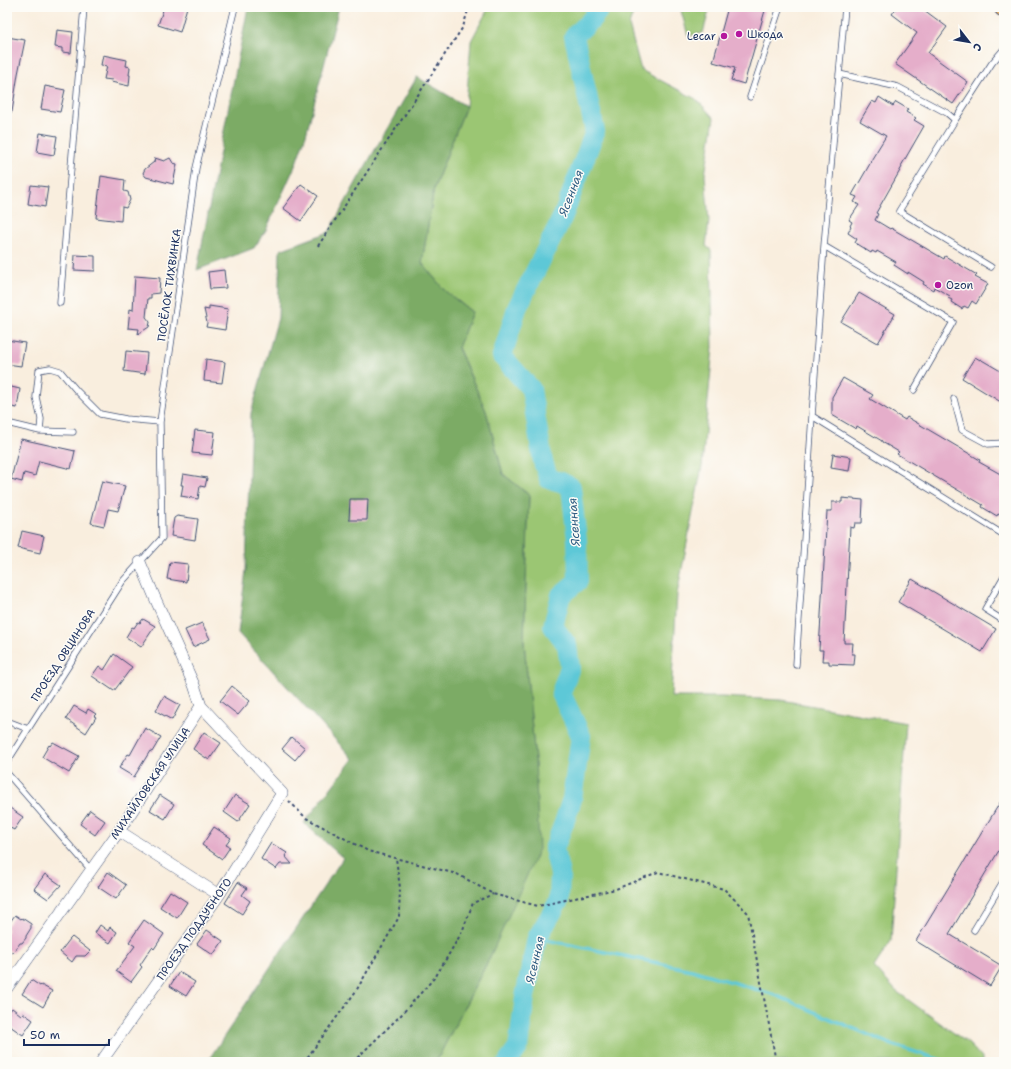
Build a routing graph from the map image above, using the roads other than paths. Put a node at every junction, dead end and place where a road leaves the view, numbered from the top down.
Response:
1 (84, 7) edge
2 (235, 7) edge
3 (780, 7) edge
4 (845, 7) edge
5 (1004, 49) edge
6 (839, 74) junction
7 (750, 97) dead end
8 (955, 120) junction
9 (824, 246) junction
10 (991, 267) dead end
11 (60, 303) dead end
12 (914, 390) dead end
13 (954, 399) dead end
14 (812, 416) junction
15 (160, 422) junction
16 (7, 423) edge
17 (40, 431) junction
18 (73, 432) dead end
19 (1004, 444) edge
20 (1004, 535) edge
21 (140, 562) junction
22 (1004, 576) edge
23 (1004, 621) edge
24 (796, 665) dead end
25 (201, 706) junction
26 (7, 721) edge
27 (28, 729) junction
28 (7, 762) edge
29 (7, 773) edge
30 (119, 830) junction
31 (91, 870) junction
32 (1004, 880) edge
33 (218, 895) junction
34 (974, 930) dead end
35 (7, 988) edge
36 (100, 1062) edge

1 - 11 lane
2 - 15 lane, ПОСЁЛОК ТИХВИНКА
3 - 7 lane
4 - 6 lane
5 - 8 lane
6 - 8 lane
6 - 9 lane
8 - 10 lane
9 - 12 lane
9 - 14 lane
13 - 19 lane
14 - 20 lane
14 - 24 lane
15 - 17 lane
15 - 21 lane, ПОСЁЛОК ТИХВИНКА
16 - 17 lane
17 - 18 lane
21 - 25 street
21 - 27 lane, ПРОЕЗД ОВЦИНОВА
22 - 23 lane
25 - 30 street, МИХАЙЛОВСКАЯ УЛИЦА
25 - 33 street, ПРОЕЗД ПОДДУБНОГО
26 - 27 lane
27 - 28 lane, ПРОЕЗД ОВЦИНОВА
29 - 31 lane
30 - 31 street, МИХАЙЛОВСКАЯ УЛИЦА
30 - 33 street
31 - 35 street, МИХАЙЛОВСКАЯ УЛИЦА
32 - 34 lane
33 - 36 street, ПРОЕЗД ПОДДУБНОГО

